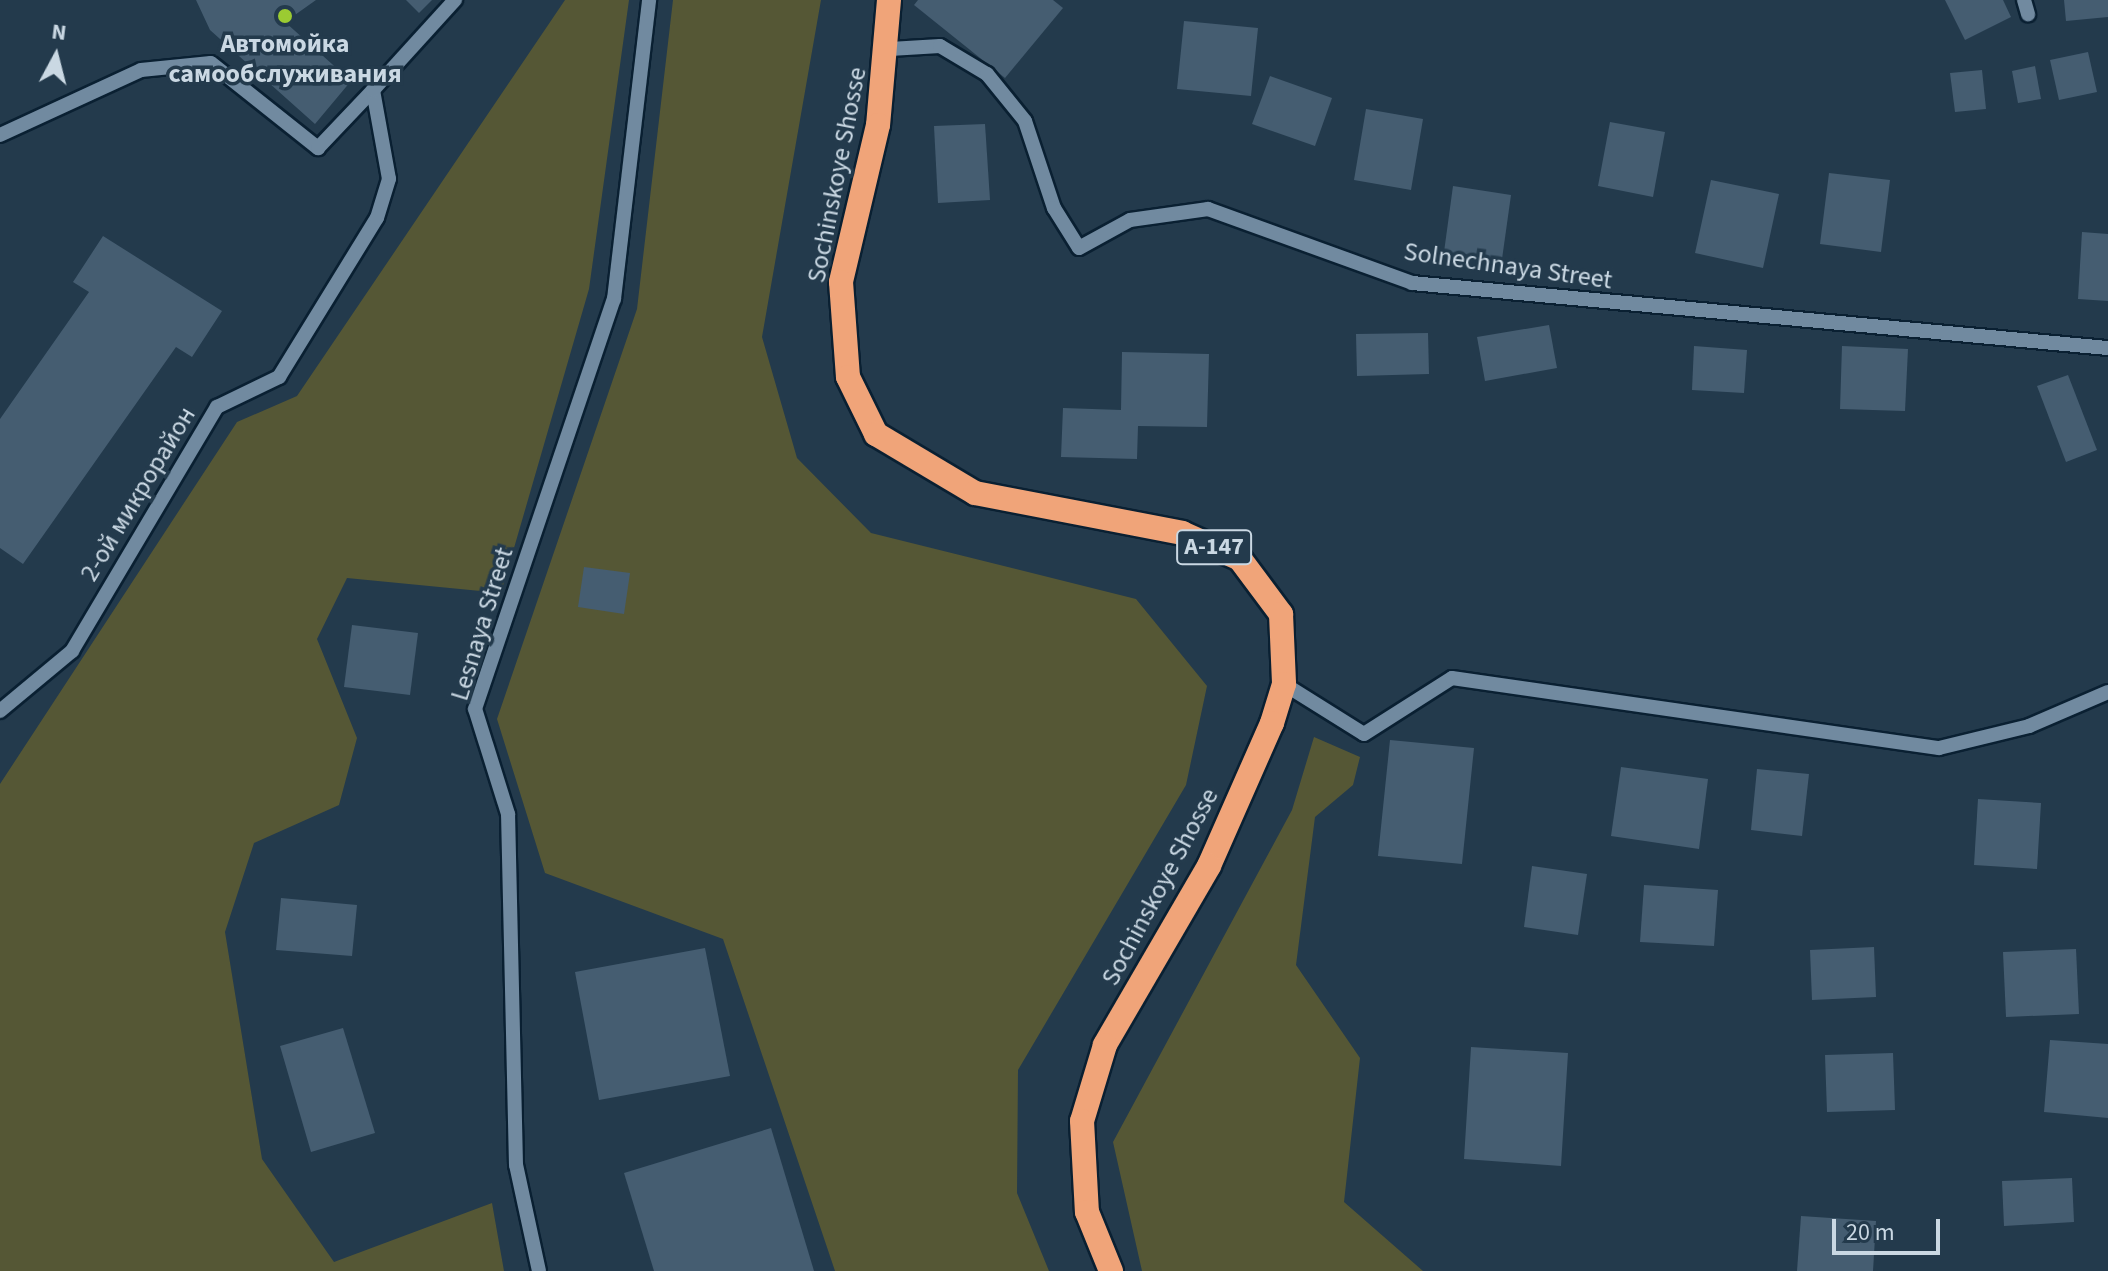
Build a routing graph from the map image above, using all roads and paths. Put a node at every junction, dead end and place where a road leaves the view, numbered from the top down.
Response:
1 (455, 0) edge
2 (649, 0) edge
3 (889, 0) edge
4 (890, 49) junction
5 (373, 90) junction
6 (0, 135) edge
7 (2108, 348) edge
8 (1284, 684) junction
9 (2108, 692) edge
10 (0, 711) edge
11 (539, 1271) edge
12 (1111, 1271) edge

1 - 5 street
2 - 11 street, Lesnaya Street
3 - 4 highway, Sochinskoye Shosse / А-147
4 - 7 street, Solnechnaya Street
4 - 8 highway, Sochinskoye Shosse / А-147
5 - 6 street
5 - 10 street, 2-ой микрорайон
8 - 9 street
8 - 12 highway, Sochinskoye Shosse / А-147

